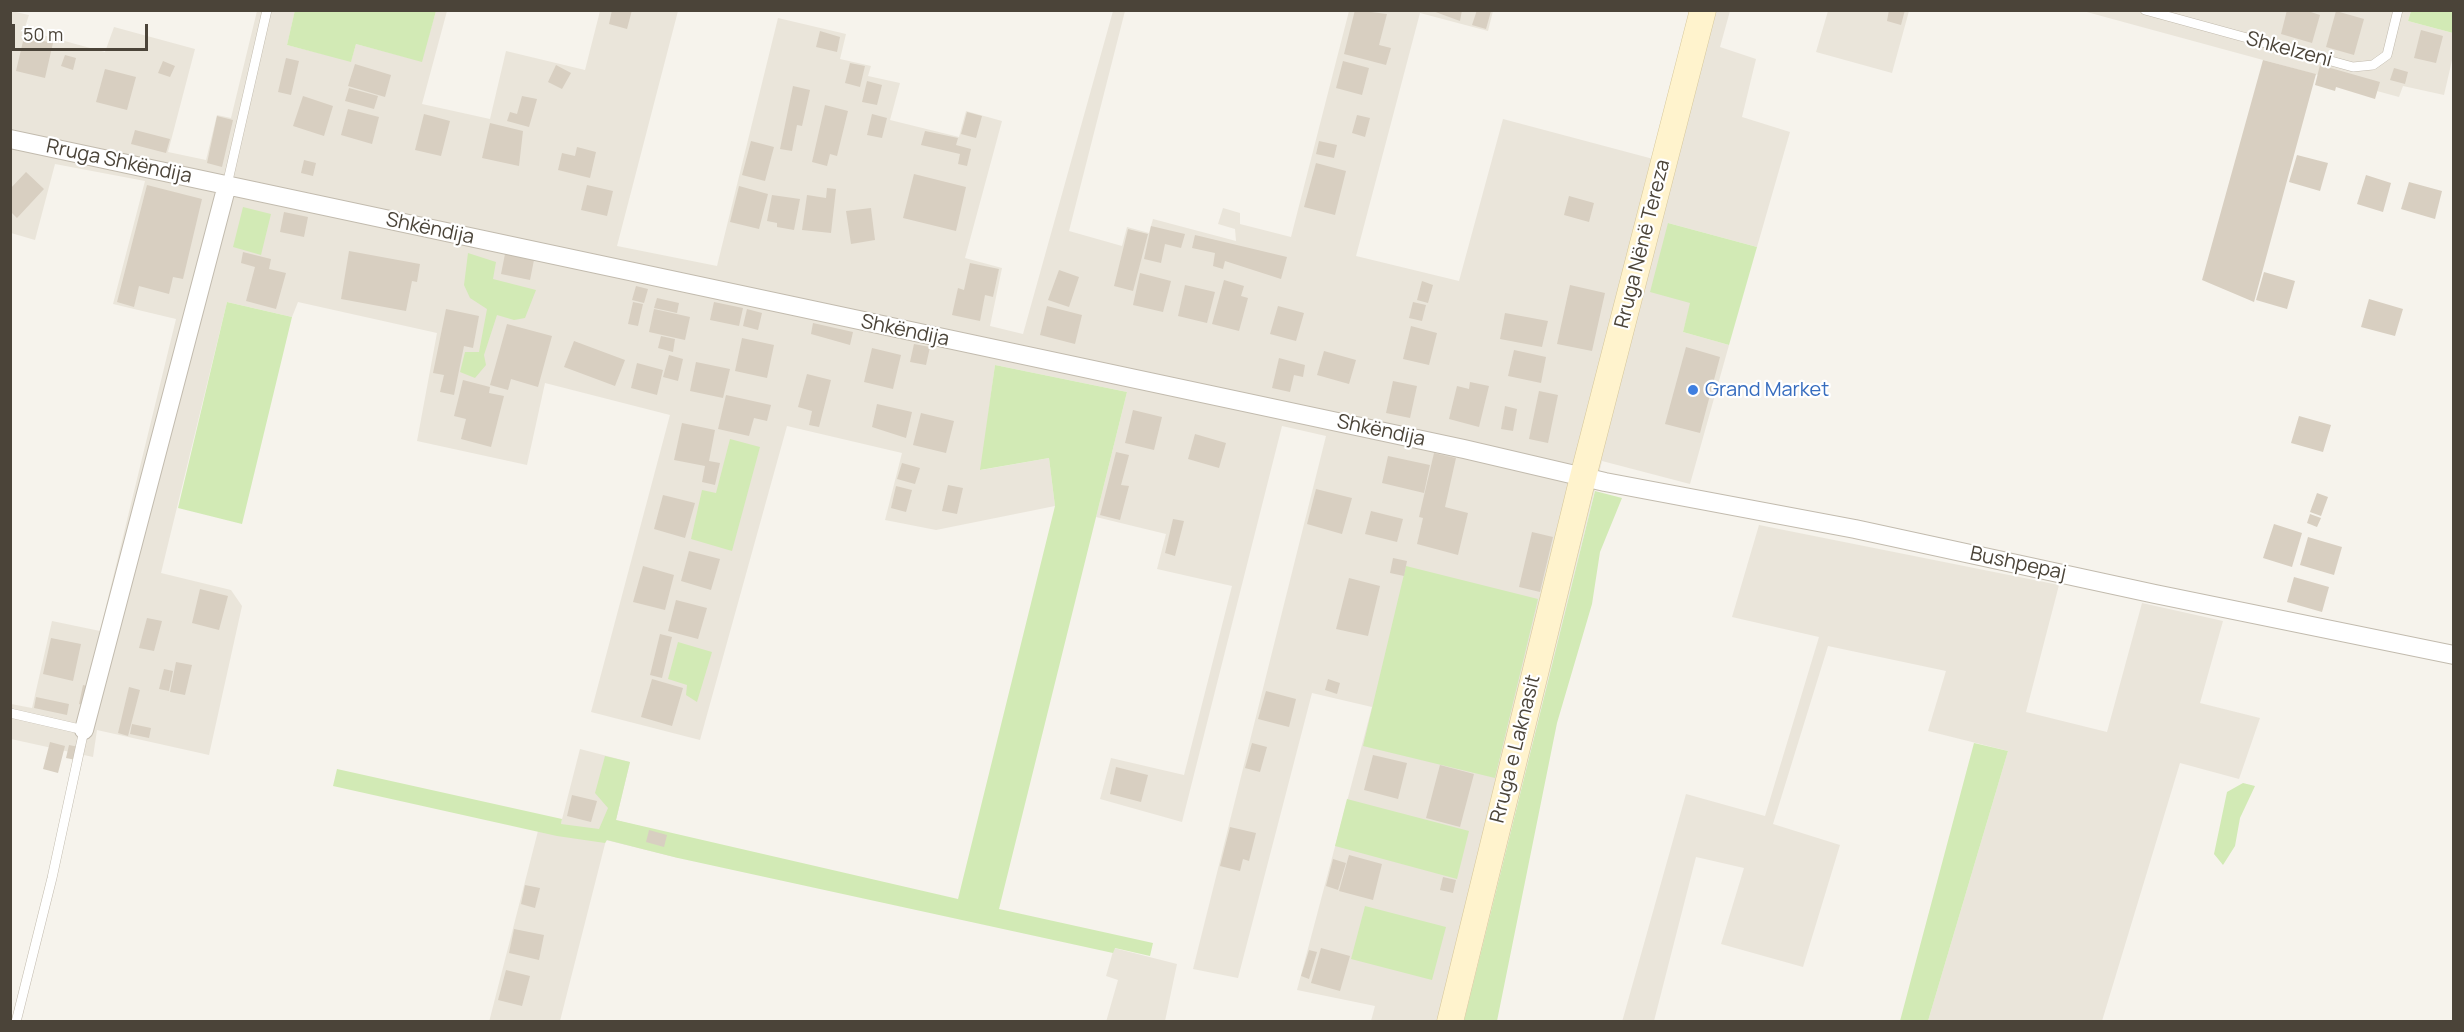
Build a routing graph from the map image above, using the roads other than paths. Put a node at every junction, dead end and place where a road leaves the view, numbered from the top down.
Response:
1 (267, 10) edge
2 (1703, 10) edge
3 (2145, 10) edge
4 (2398, 10) edge
5 (10, 139) edge
6 (227, 185) junction
7 (1583, 477) junction
8 (2454, 655) edge
9 (10, 713) edge
10 (84, 730) junction
11 (16, 1022) edge
12 (1450, 1022) edge

1 - 6 lane
2 - 7 main road, Rruga Nënë Tereza
3 - 4 lane, Shkelzeni
5 - 6 street, Rruga Shkëndija
6 - 7 street, Shkëndija
6 - 10 street
7 - 8 street, Bushpepaj
7 - 12 main road, Rruga e Laknasit
9 - 10 lane
10 - 11 lane

